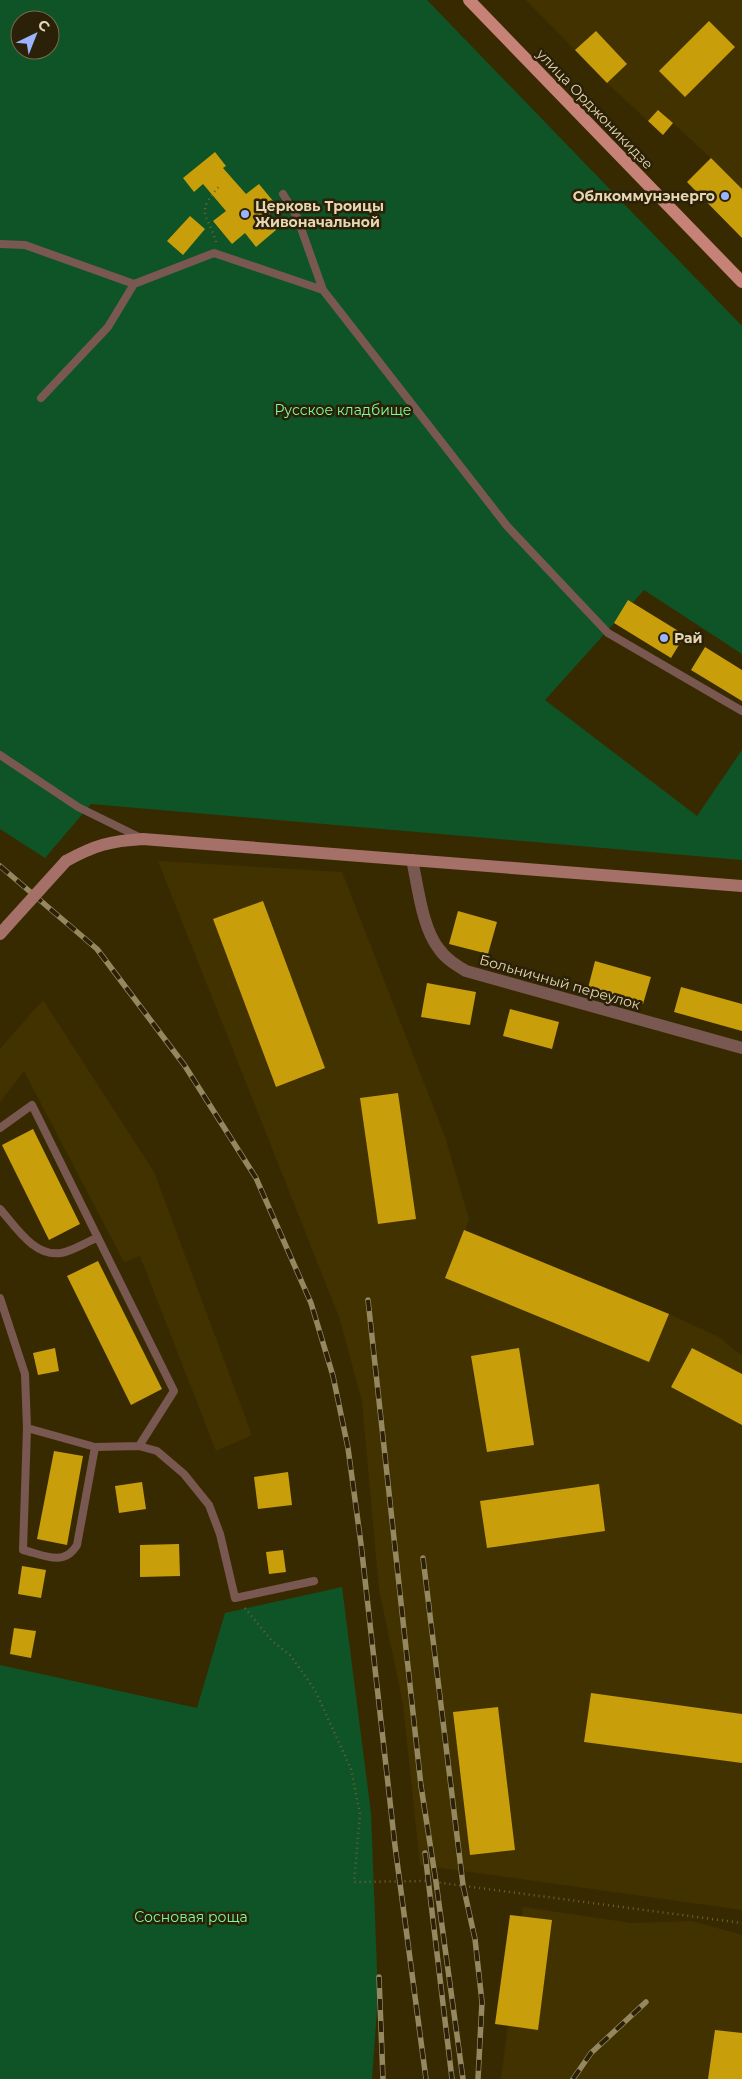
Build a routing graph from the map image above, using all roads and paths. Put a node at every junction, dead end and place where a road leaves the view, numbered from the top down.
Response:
1 (469, 0) edge
2 (221, 184) dead end
3 (283, 194) dead end
4 (0, 244) edge
5 (214, 253) junction
6 (742, 282) edge
7 (134, 284) junction
8 (324, 290) junction
9 (40, 398) dead end
10 (742, 711) edge
11 (0, 755) edge
12 (143, 839) junction
13 (412, 860) junction
14 (742, 886) edge
15 (4, 929) edge
16 (742, 1048) edge
17 (0, 1128) edge
18 (0, 1210) edge
19 (98, 1238) junction
20 (0, 1298) edge
21 (27, 1428) junction
22 (139, 1446) junction
23 (95, 1447) junction
24 (314, 1581) dead end
25 (235, 1598) junction
26 (742, 1923) edge

1 - 6 main road, улица Орджоникидзе
2 - 5 path
3 - 8 lane
4 - 7 lane
5 - 7 lane
5 - 8 lane
7 - 9 lane
8 - 10 lane
11 - 12 lane
12 - 13 street
12 - 15 street, bridge
13 - 14 street
13 - 16 street, Больничный переулок
17 - 19 lane
18 - 19 lane
19 - 22 lane
20 - 21 lane
21 - 23 lane
21 - 23 lane
22 - 23 lane
22 - 25 lane
24 - 25 lane
25 - 26 path

